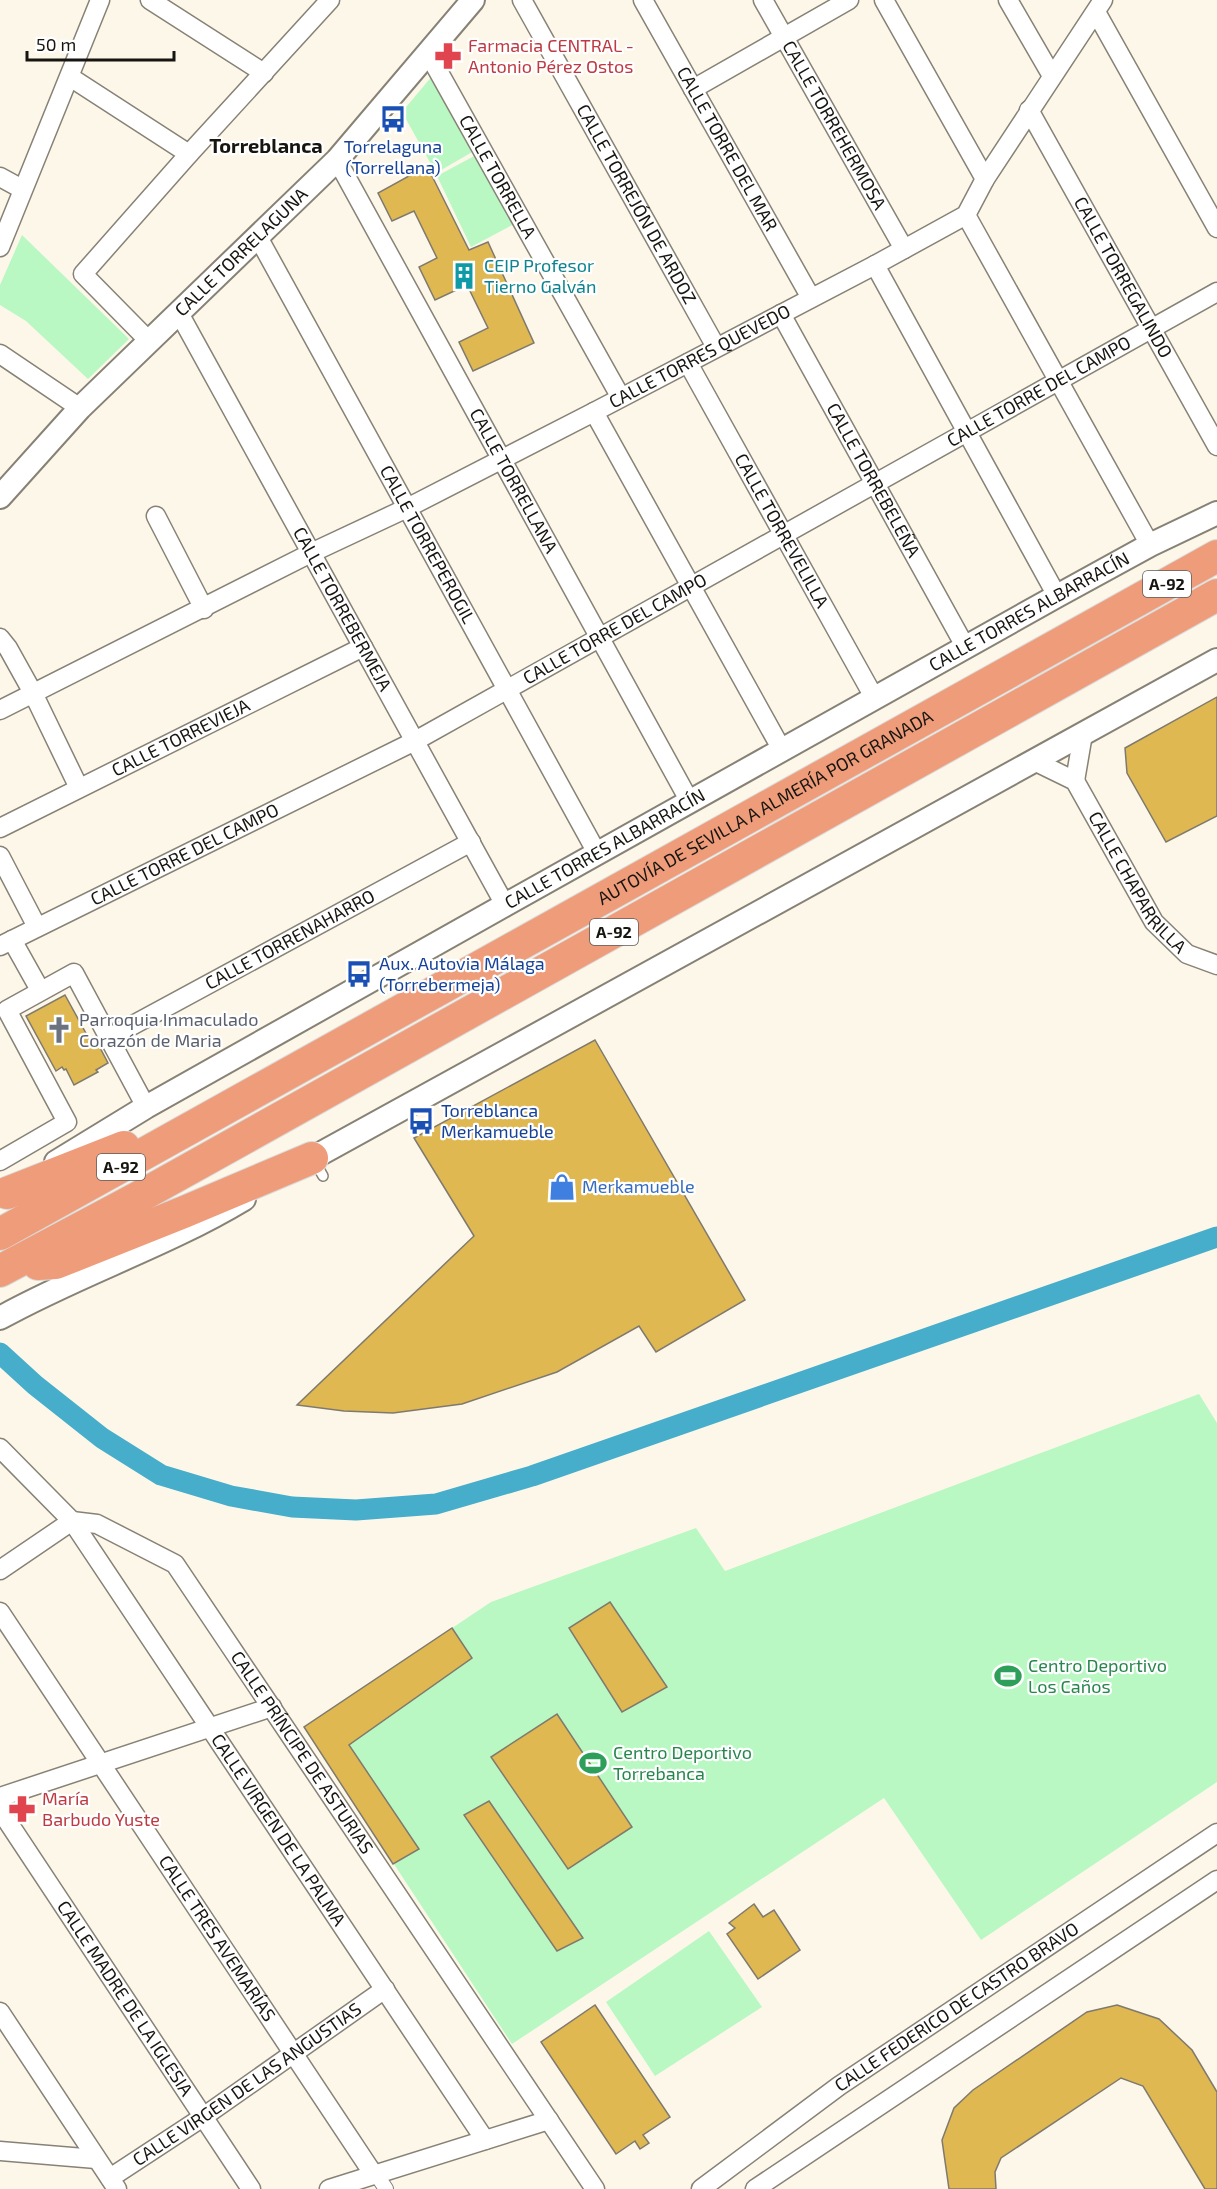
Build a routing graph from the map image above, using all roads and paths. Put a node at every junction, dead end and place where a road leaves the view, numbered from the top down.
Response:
1 (100, 0) edge
2 (150, 0) edge
3 (330, 0) edge
4 (472, 0) edge
5 (522, 0) edge
6 (643, 0) edge
7 (763, 0) edge
8 (849, 0) edge
9 (884, 0) edge
10 (1008, 0) edge
11 (1099, 6) edge
12 (784, 37) junction
13 (428, 53) junction
14 (264, 73) junction
15 (1052, 76) junction
16 (70, 77) junction
17 (693, 89) junction
18 (1029, 110) junction
19 (189, 154) junction
20 (337, 160) junction
21 (0, 177) edge
22 (985, 178) junction
23 (22, 189) junction
24 (966, 215) junction
25 (1217, 228) edge
26 (258, 237) junction
27 (0, 247) edge
28 (904, 249) junction
29 (875, 265) junction
30 (1217, 292) edge
31 (811, 298) junction
32 (179, 313) junction
33 (781, 314) junction
34 (1152, 328) junction
35 (149, 341) junction
36 (716, 347) junction
37 (0, 354) edge
38 (688, 363) junction
39 (1059, 380) junction
40 (620, 396) junction
41 (80, 408) junction
42 (594, 412) junction
43 (967, 431) junction
44 (1217, 446) edge
45 (501, 458) junction
46 (875, 483) junction
47 (0, 497) edge
48 (407, 508) junction
49 (1217, 513) edge
50 (156, 516) dead end
51 (783, 536) junction
52 (1150, 545) junction
53 (311, 553) junction
54 (1217, 556) edge
55 (691, 586) junction
56 (1217, 595) edge
57 (1057, 596) junction
58 (204, 609) junction
59 (600, 637) junction
60 (0, 638) edge
61 (363, 647) junction
62 (966, 648) junction
63 (1217, 660) edge
64 (507, 689) junction
65 (33, 693) junction
66 (874, 699) junction
67 (0, 710) edge
68 (1083, 734) junction
69 (415, 741) junction
70 (782, 750) junction
71 (1034, 761) junction
72 (1075, 781) junction
73 (79, 788) junction
74 (690, 802) junction
75 (0, 828) edge
76 (471, 842) junction
77 (597, 853) junction
78 (0, 856) edge
79 (505, 905) junction
80 (37, 927) junction
81 (6, 943) edge
82 (1217, 965) edge
83 (40, 990) junction
84 (109, 1038) junction
85 (242, 1100) junction
86 (146, 1107) junction
87 (0, 1161) edge
88 (317, 1167) junction
89 (3, 1195) edge
90 (0, 1234) edge
91 (5, 1268) edge
92 (0, 1318) edge
93 (0, 1448) edge
94 (72, 1521) junction
95 (0, 1570) edge
96 (0, 1612) edge
97 (273, 1707) junction
98 (209, 1727) junction
99 (100, 1763) junction
100 (0, 1797) edge
101 (0, 1810) edge
102 (1217, 1833) edge
103 (1217, 1880) edge
104 (384, 1989) junction
105 (0, 2012) edge
106 (293, 2054) junction
107 (203, 2117) junction
108 (549, 2120) junction
109 (485, 2140) junction
110 (0, 2151) edge
111 (96, 2159) junction
112 (378, 2179) edge
113 (114, 2184) edge
114 (251, 2189) edge
115 (329, 2189) edge
116 (595, 2189) edge
117 (701, 2189) edge
118 (755, 2189) edge

1 - 16 street
2 - 14 street
3 - 14 street
4 - 13 street, CALLE TORRELAGUNA
5 - 36 street, CALLE TORREJÓN DE ARDOZ
6 - 17 street, CALLE TORRE DEL MAR
7 - 12 street, CALLE TORREHERMOSA
8 - 12 street
9 - 22 street
10 - 15 street
11 - 15 street
11 - 25 street
12 - 17 street
12 - 28 street, CALLE TORREHERMOSA
13 - 20 street, CALLE TORRELAGUNA
13 - 40 street, CALLE TORRELLA
14 - 19 street
15 - 18 street
16 - 19 street
16 - 23 street
17 - 31 street, CALLE TORRE DEL MAR
18 - 22 street
18 - 34 street, CALLE TORREGALINDO
19 - 35 street
20 - 26 street, CALLE TORRELAGUNA
20 - 45 street, CALLE TORRELLANA
21 - 23 street
22 - 24 street
23 - 27 street
24 - 28 street, CALLE TORRES QUEVEDO
24 - 39 street
26 - 32 street, CALLE TORRELAGUNA
26 - 48 street, CALLE TORREPEROGIL
28 - 29 street, CALLE TORRES QUEVEDO
29 - 31 street, CALLE TORRES QUEVEDO
29 - 43 street
30 - 34 street, CALLE TORRE DEL CAMPO
31 - 33 street, CALLE TORRES QUEVEDO
32 - 35 street, CALLE TORRELAGUNA
32 - 53 street, CALLE TORREBERMEJA
33 - 36 street, CALLE TORRES QUEVEDO
33 - 46 street, CALLE TORREBELEÑA
34 - 39 street, CALLE TORRE DEL CAMPO
34 - 44 street, CALLE TORREGALINDO
35 - 41 street, CALLE TORRELAGUNA
36 - 38 street, CALLE TORRES QUEVEDO
37 - 41 street
38 - 40 street, CALLE TORRES QUEVEDO
38 - 51 street, CALLE TORREVELILLA
39 - 43 street, CALLE TORRE DEL CAMPO
39 - 52 street
40 - 42 street, CALLE TORRES QUEVEDO
41 - 47 street, CALLE TORRELAGUNA
42 - 45 street, CALLE TORRES QUEVEDO
42 - 55 street
43 - 46 street, CALLE TORRE DEL CAMPO
43 - 57 street
45 - 48 street, CALLE TORRES QUEVEDO
45 - 59 street, CALLE TORRELLANA
46 - 51 street, CALLE TORRE DEL CAMPO
46 - 62 street, CALLE TORREBELEÑA
48 - 53 street, CALLE TORRES QUEVEDO
48 - 64 street, CALLE TORREPEROGIL
49 - 52 street, CALLE TORRES ALBARRACÍN
50 - 58 street
51 - 55 street, CALLE TORRE DEL CAMPO
51 - 66 street, CALLE TORREVELILLA
52 - 57 street, CALLE TORRES ALBARRACÍN
53 - 58 street, CALLE TORRES QUEVEDO
53 - 61 street, CALLE TORREBERMEJA
54 - 85 highway, AUTOVÍA DE SEVILLA A ALMERÍA POR GRANADA / A-92
55 - 59 street, CALLE TORRE DEL CAMPO
55 - 70 street
56 - 91 highway, AUTOVÍA DE SEVILLA A ALMERÍA POR GRANADA / A-92
57 - 62 street, CALLE TORRES ALBARRACÍN
58 - 65 street, CALLE TORRES QUEVEDO
59 - 64 street, CALLE TORRE DEL CAMPO
59 - 74 street, CALLE TORRELLANA
60 - 65 street
61 - 69 street, CALLE TORREBERMEJA
61 - 73 street, CALLE TORREVIEJA
62 - 66 street, CALLE TORRES ALBARRACÍN
63 - 68 street
64 - 69 street, CALLE TORRE DEL CAMPO
64 - 77 street, CALLE TORREPEROGIL
65 - 67 street, CALLE TORRES QUEVEDO
65 - 73 street
66 - 70 street, CALLE TORRES ALBARRACÍN
68 - 71 street
68 - 72 street
69 - 76 street, CALLE TORREBERMEJA
69 - 80 street, CALLE TORRE DEL CAMPO
70 - 74 street, CALLE TORRES ALBARRACÍN
71 - 72 street
71 - 88 street
72 - 82 street, CALLE CHAPARRILLA
73 - 75 street, CALLE TORREVIEJA
74 - 77 street, CALLE TORRES ALBARRACÍN
76 - 79 street, CALLE TORREBERMEJA
76 - 84 street, CALLE TORRENAHARRO
77 - 79 street, CALLE TORRES ALBARRACÍN
78 - 80 street
79 - 86 street, CALLE TORRES ALBARRACÍN
80 - 81 street, CALLE TORRE DEL CAMPO
81 - 83 street
83 - 84 street
83 - 87 street
84 - 86 street
85 - 89 highway
85 - 90 highway, AUTOVÍA DE SEVILLA A ALMERÍA POR GRANADA / A-92
86 - 89 street, CALLE TORRES ALBARRACÍN
88 - 91 highway
88 - 92 street
93 - 94 street
94 - 95 street
94 - 97 street, CALLE PRÍNCIPE DE ASTURIAS
94 - 98 street, CALLE VIRGEN DE LA PALMA
96 - 99 street, CALLE TRES AVEMARÍAS
97 - 98 street
97 - 108 street, CALLE PRÍNCIPE DE ASTURIAS
98 - 99 street
98 - 104 street, CALLE VIRGEN DE LA PALMA
99 - 100 street
99 - 106 street, CALLE TRES AVEMARÍAS
101 - 107 street, CALLE MADRE DE LA IGLESIA
102 - 117 street, CALLE FEDERICO DE CASTRO BRAVO
103 - 118 street
104 - 106 street, CALLE VIRGEN DE LAS ANGUSTIAS
104 - 109 street, CALLE VIRGEN DE LA PALMA
105 - 111 street
106 - 107 street, CALLE VIRGEN DE LAS ANGUSTIAS
106 - 112 street, CALLE TRES AVEMARÍAS
107 - 113 street, CALLE VIRGEN DE LAS ANGUSTIAS
107 - 114 street, CALLE MADRE DE LA IGLESIA
108 - 109 street
108 - 116 street, CALLE PRÍNCIPE DE ASTURIAS
109 - 112 street
110 - 111 street
111 - 113 street
112 - 115 street

